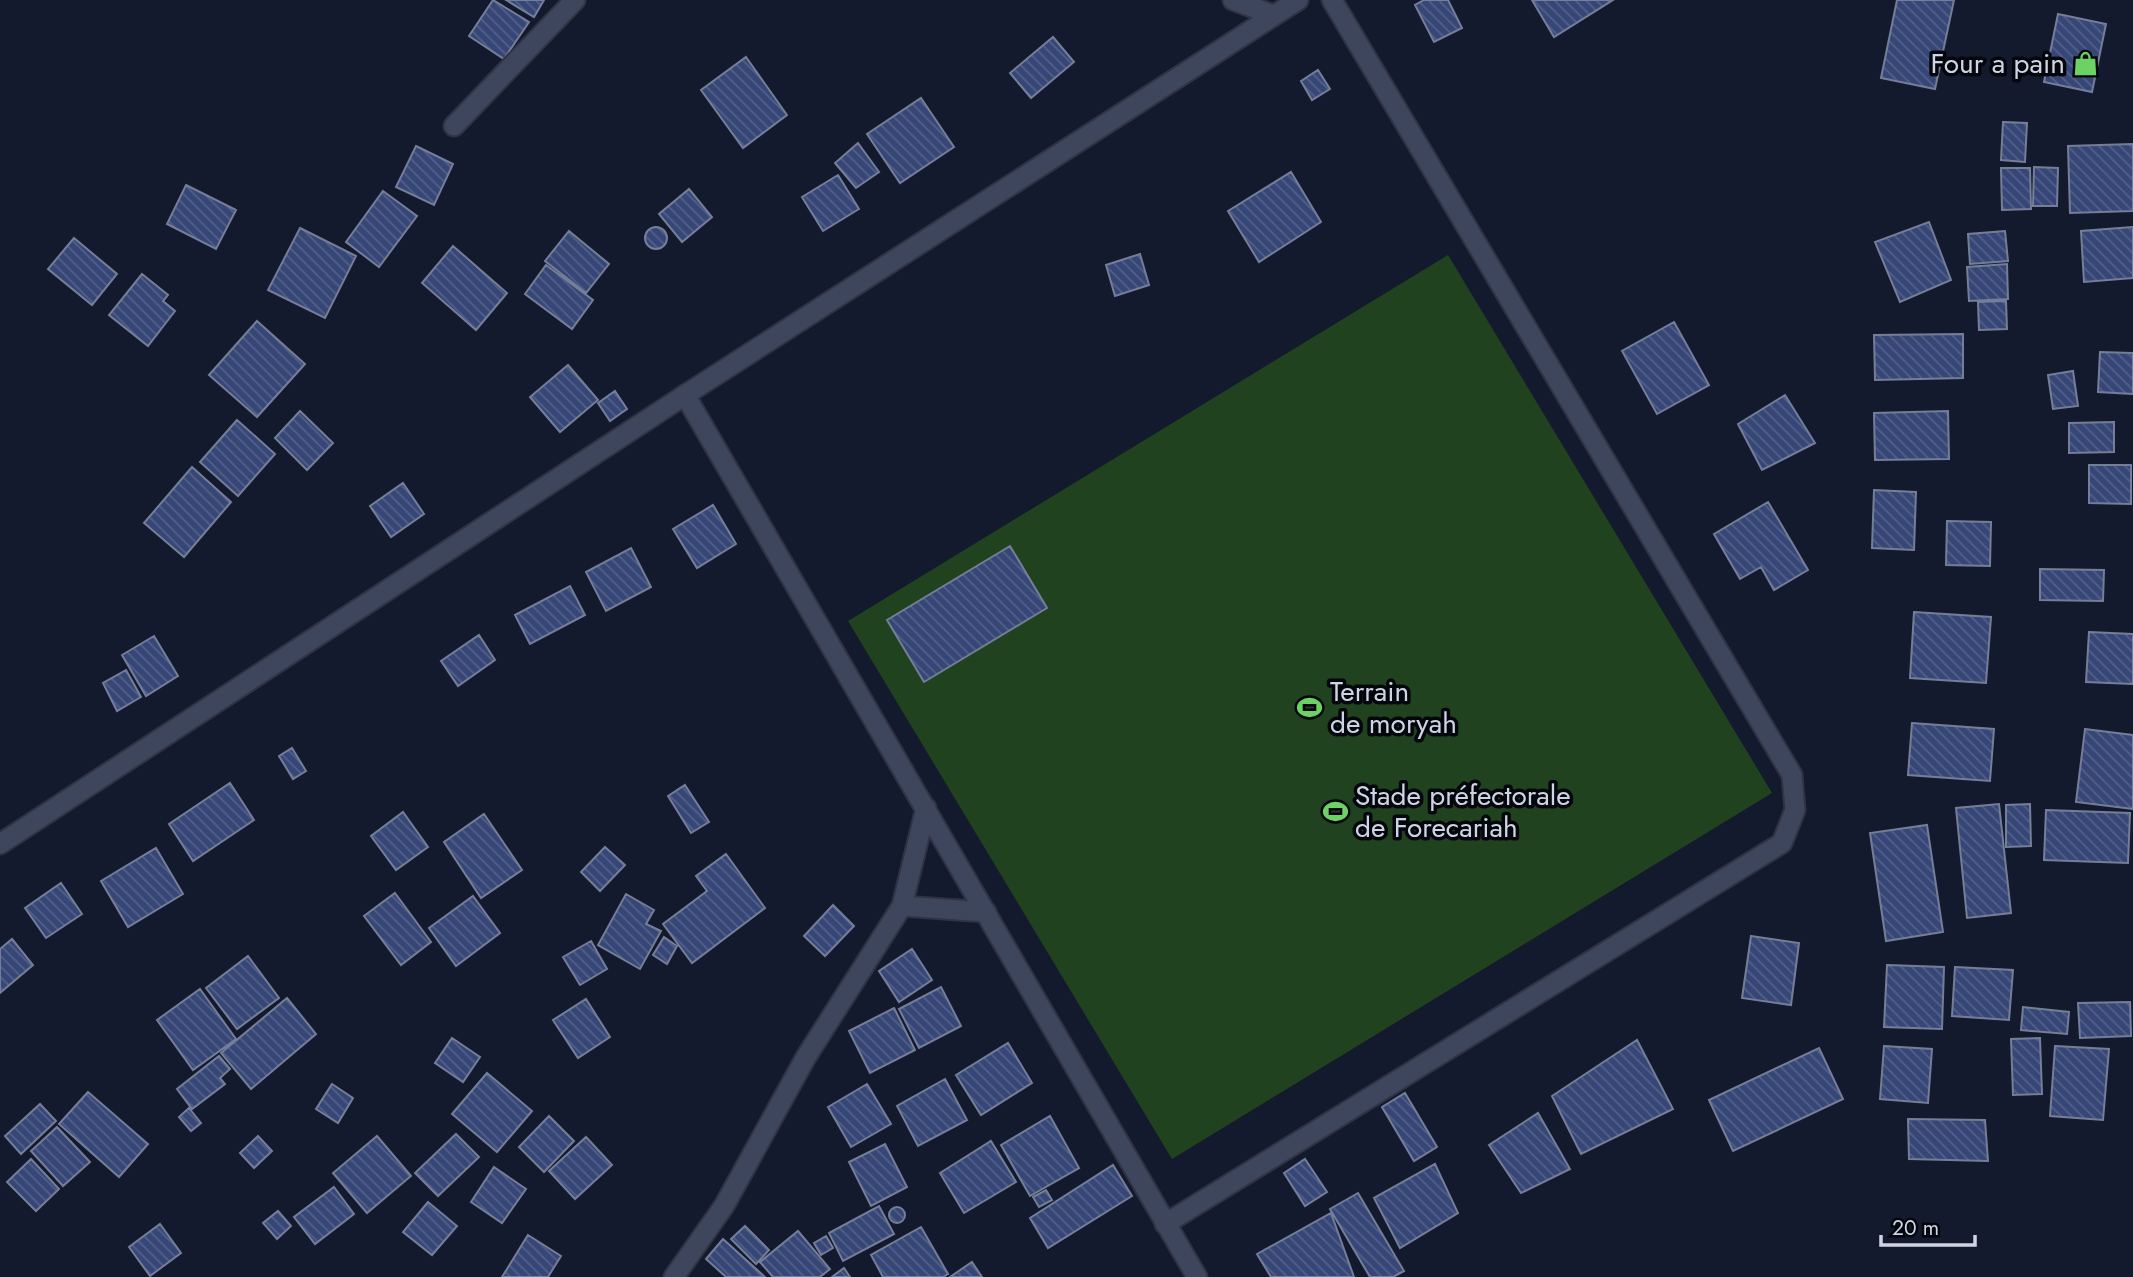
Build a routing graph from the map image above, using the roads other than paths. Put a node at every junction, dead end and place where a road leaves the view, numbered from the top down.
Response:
1 (575, 0) edge
2 (1233, 0) edge
3 (1298, 0) edge
4 (1332, 0) edge
5 (1273, 15) junction
6 (454, 126) dead end
7 (685, 395) junction
8 (926, 808) junction
9 (0, 845) edge
10 (902, 906) junction
11 (986, 912) junction
12 (1165, 1224) junction
13 (674, 1277) edge
14 (1197, 1277) edge

1 - 6 street
2 - 5 street
3 - 5 street
4 - 12 street
5 - 7 street
7 - 8 street
7 - 9 street
8 - 10 street
8 - 11 street
10 - 11 street
10 - 13 street
11 - 12 street
12 - 14 street

